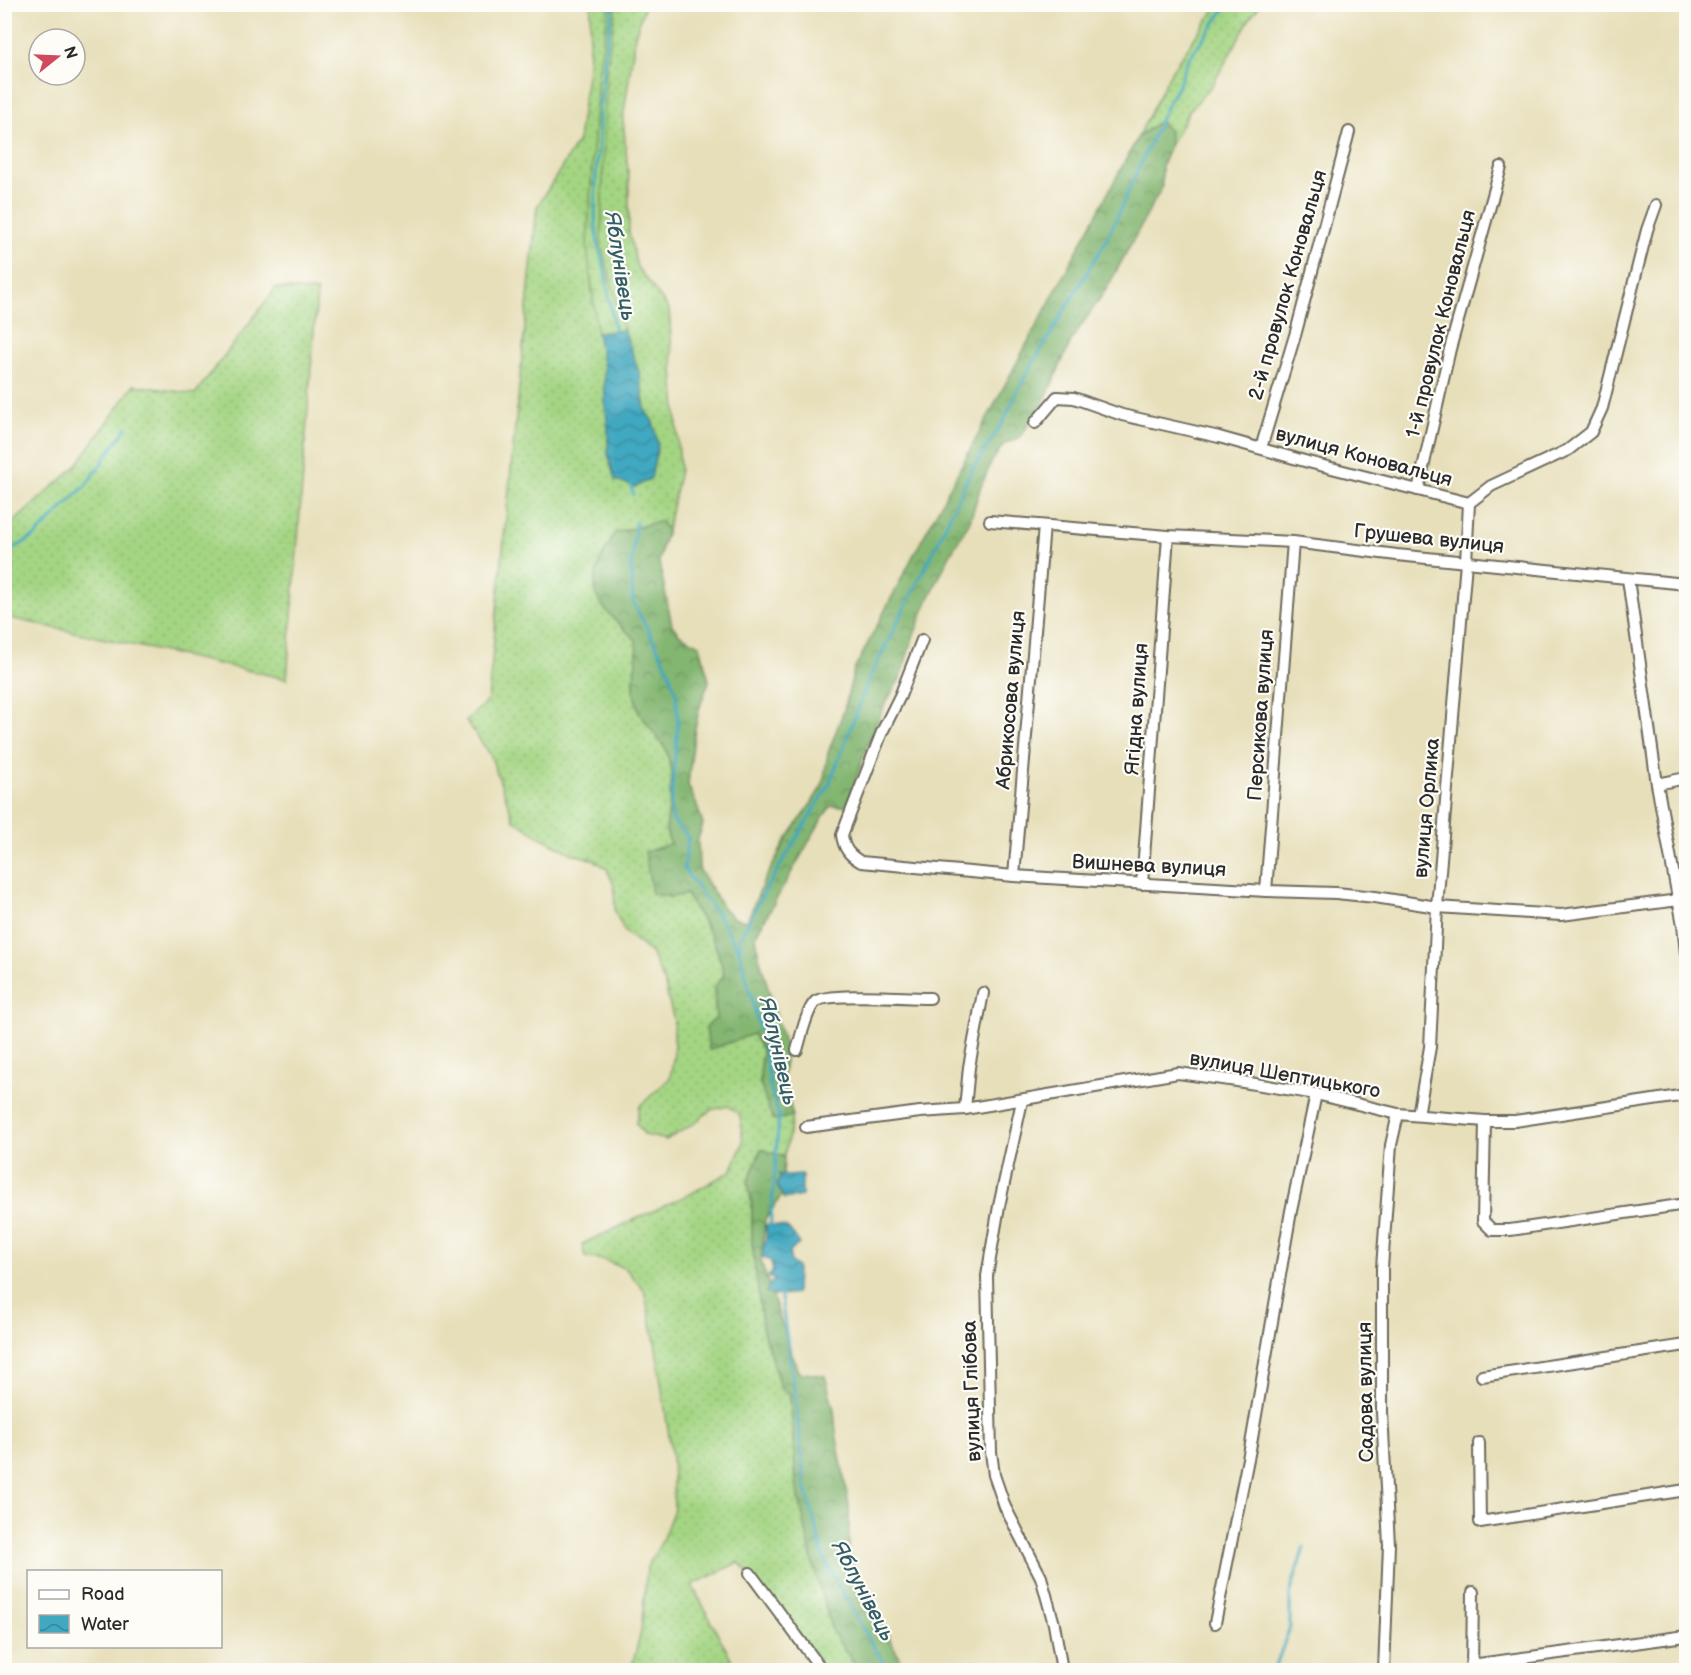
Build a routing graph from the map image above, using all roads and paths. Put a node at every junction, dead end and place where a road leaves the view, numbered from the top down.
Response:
1 (1349, 132) dead end
2 (1501, 167) dead end
3 (1656, 205) dead end
4 (1035, 423) dead end
5 (1261, 448) junction
6 (1418, 490) junction
7 (1469, 503) junction
8 (990, 522) dead end
9 (1044, 526) junction
10 (1168, 536) junction
11 (1293, 542) junction
12 (1466, 562) junction
13 (1628, 579) junction
14 (1686, 584) edge
15 (922, 640) dead end
16 (1686, 778) edge
17 (1656, 784) junction
18 (1014, 876) junction
19 (1142, 884) junction
20 (1266, 891) junction
21 (1679, 900) junction
22 (1437, 907) junction
23 (1685, 925) edge
24 (1686, 952) edge
25 (983, 993) dead end
26 (930, 998) dead end
27 (797, 1050) dead end
28 (1316, 1094) junction
29 (1686, 1095) edge
30 (1022, 1101) junction
31 (965, 1109) junction
32 (1398, 1114) junction
33 (1418, 1115) junction
34 (1485, 1120) junction
35 (806, 1127) dead end
36 (1686, 1204) edge
37 (1686, 1345) edge
38 (1482, 1376) dead end
39 (1479, 1443) dead end
40 (1686, 1490) edge
41 (750, 1573) dead end
42 (1473, 1592) dead end
43 (1215, 1623) dead end
44 (1686, 1636) edge
45 (1471, 1668) edge
46 (822, 1671) edge
47 (1062, 1671) edge
48 (1384, 1671) edge

1 - 5 street, 2-й провулок Коновальця
2 - 6 street, 1-й провулок Коновальця
3 - 7 street, вулиця Коновальця
4 - 5 street, вулиця Коновальця
5 - 6 street, вулиця Коновальця
6 - 7 street, вулиця Коновальця
7 - 12 street, вулиця Орлика
8 - 9 street, Грушева вулиця
9 - 10 street, Грушева вулиця
9 - 18 street, Абрикосова вулиця
10 - 11 street, Грушева вулиця
10 - 19 street, Ягідна вулиця
11 - 12 street, Грушева вулиця
11 - 20 street, Персикова вулиця
12 - 13 street, Грушева вулиця
12 - 22 street, вулиця Орлика
13 - 14 street, Грушева вулиця
13 - 17 street
15 - 18 street, Вишнева вулиця
16 - 17 street
17 - 21 street
18 - 19 street, Вишнева вулиця
19 - 20 street, Вишнева вулиця
20 - 22 street, Вишнева вулиця
21 - 22 street, Вишнева вулиця
21 - 23 street
22 - 33 street, вулиця Орлика
23 - 24 street
25 - 31 street
26 - 27 street
28 - 30 street, вулиця Шептицького
28 - 32 street, вулиця Шептицького
28 - 43 street
29 - 34 street, вулиця Шептицького
30 - 31 street, вулиця Шептицького
30 - 47 street, вулиця Глібова
31 - 35 street, вулиця Шептицького
32 - 33 street, вулиця Шептицького
32 - 48 street, Садова вулиця
33 - 34 street, вулиця Шептицького
34 - 36 street
37 - 38 street
39 - 40 street
41 - 46 street
42 - 45 street
44 - 45 street

